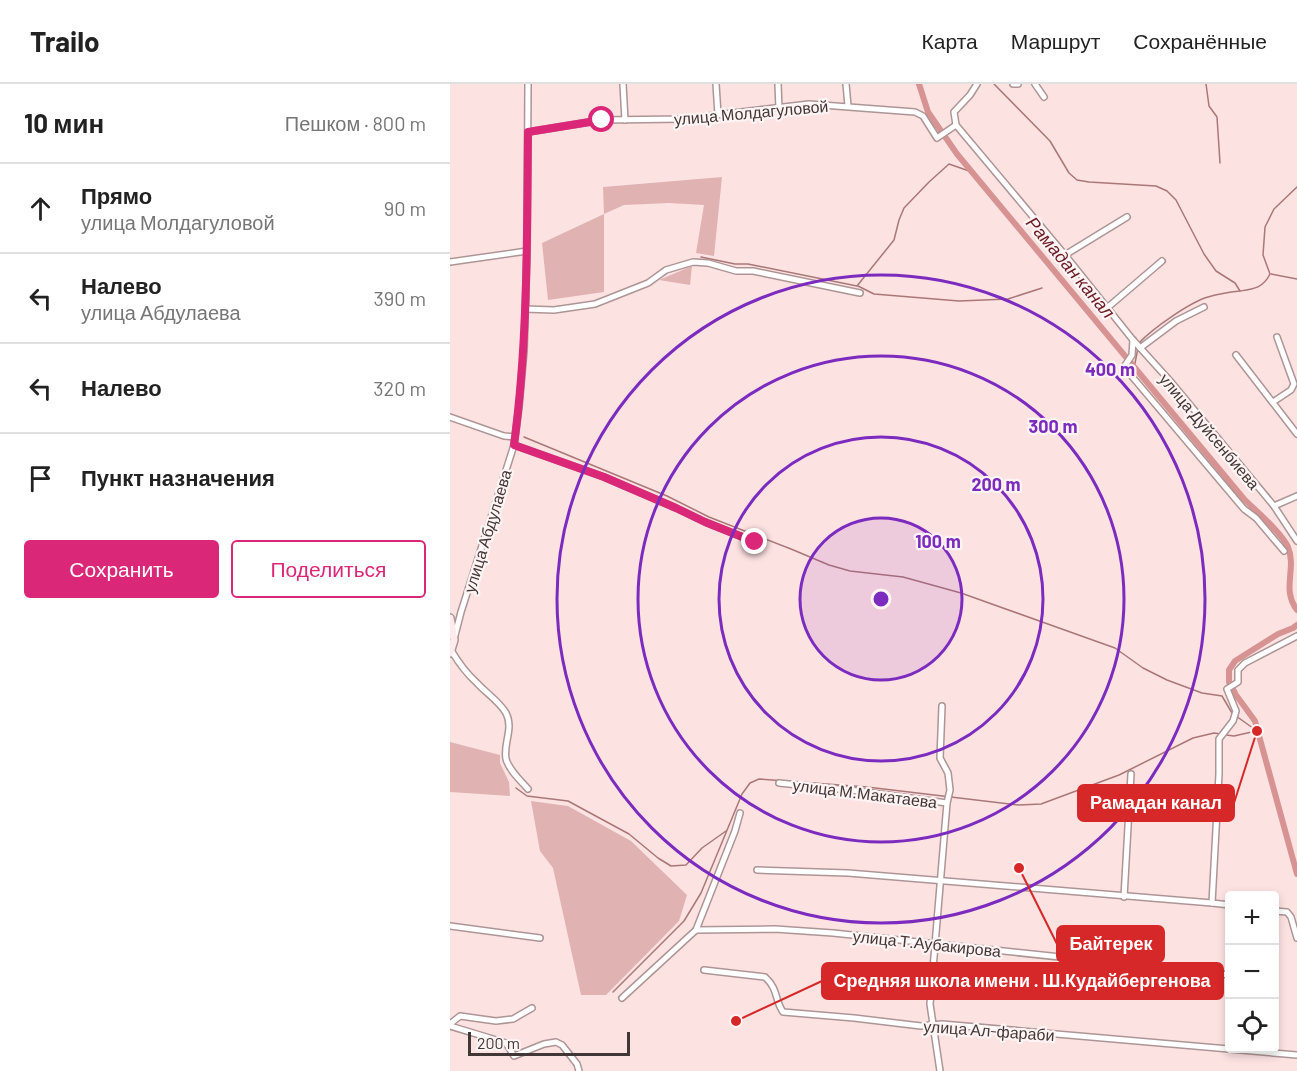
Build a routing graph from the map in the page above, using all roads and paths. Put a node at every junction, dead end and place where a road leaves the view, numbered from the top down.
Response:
1 (528, 84) edge
2 (623, 84) edge
3 (717, 84) edge
4 (778, 84) edge
5 (846, 84) edge
6 (977, 84) edge
7 (1014, 84) edge
8 (1018, 84) edge
9 (1035, 84) edge
10 (1044, 97) dead end
11 (848, 106) junction
12 (779, 109) junction
13 (718, 116) junction
14 (626, 120) junction
15 (957, 125) junction
16 (528, 132) junction
17 (1127, 217) dead end
18 (527, 251) junction
19 (1065, 255) junction
20 (1162, 261) dead end
21 (450, 262) edge
22 (860, 293) dead end
23 (1204, 307) dead end
24 (1107, 308) junction
25 (525, 309) junction
26 (1277, 337) dead end
27 (1133, 340) junction
28 (1140, 348) junction
29 (1236, 355) dead end
30 (1273, 402) junction
31 (450, 417) edge
32 (1297, 434) edge
33 (515, 437) junction
34 (514, 445) junction
35 (1297, 496) edge
36 (1274, 506) junction
37 (1297, 541) edge
38 (755, 542) dead end
39 (1284, 551) dead end
40 (450, 618) edge
41 (1297, 636) edge
42 (454, 640) junction
43 (450, 652) edge
44 (942, 706) dead end
45 (1131, 774) dead end
46 (779, 783) dead end
47 (528, 789) dead end
48 (947, 803) junction
49 (740, 813) dead end
50 (757, 870) dead end
51 (940, 879) junction
52 (1124, 897) junction
53 (1212, 903) junction
54 (1225, 904) edge
55 (1279, 911) edge
56 (450, 926) edge
57 (696, 930) junction
58 (540, 938) dead end
59 (1297, 938) edge
60 (934, 944) junction
61 (704, 970) dead end
62 (1225, 974) edge
63 (622, 998) dead end
64 (532, 1008) dead end
65 (450, 1025) edge
66 (934, 1025) junction
67 (1297, 1055) edge
68 (579, 1071) edge
69 (940, 1071) edge

1 - 16 street, улица Абдулаева
2 - 14 street
3 - 13 street
4 - 12 street
5 - 11 street
6 - 15 street
7 - 8 street
9 - 10 street
11 - 12 street, улица Молдагуловой
11 - 15 street, улица Молдагуловой
12 - 13 street, улица Молдагуловой
13 - 14 street, улица Молдагуловой
14 - 16 street, улица Молдагуловой
15 - 19 street, улица Дуйсенбиева
16 - 18 street, улица Абдулаева
17 - 19 street
18 - 21 street
18 - 25 street, улица Абдулаева
19 - 24 street, улица Дуйсенбиева
20 - 24 street
22 - 25 street
23 - 28 street
24 - 27 street, улица Дуйсенбиева
25 - 33 street, улица Абдулаева
26 - 30 street
27 - 28 street, улица Дуйсенбиева
27 - 39 street
28 - 36 street, улица Дуйсенбиева
29 - 30 street
30 - 32 street
31 - 33 street
33 - 34 street, улица Абдулаева
34 - 38 street
34 - 42 street, улица Абдулаева
35 - 36 street
36 - 37 street, улица Дуйсенбиева
40 - 42 main road
41 - 53 street
42 - 43 main road, улица Абдулаева
43 - 47 street
44 - 48 street
45 - 52 street
46 - 48 street, улица М.Макатаева
48 - 51 street, улица М.Макатаева
49 - 57 street
50 - 51 street
51 - 52 street
51 - 60 street, улица М.Макатаева
52 - 53 street
53 - 54 street
55 - 59 street
56 - 58 street
57 - 60 street, улица Т.Аубакирова
57 - 63 street
60 - 62 street, улица Т.Аубакирова
60 - 66 street, улица М.Макатаева
61 - 66 street, улица Ал-фараби
64 - 65 street
65 - 68 street
66 - 67 street, улица Ал-фараби
66 - 69 street, улица М.Макатаева

